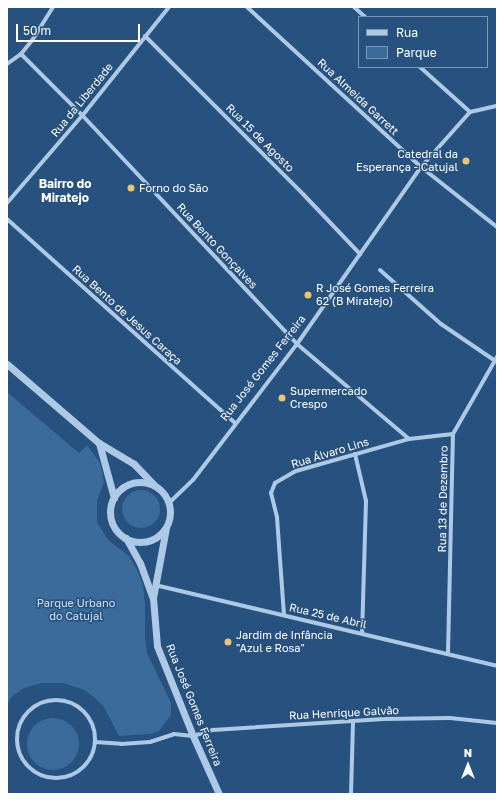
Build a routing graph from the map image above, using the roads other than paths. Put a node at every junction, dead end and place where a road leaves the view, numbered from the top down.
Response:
1 (53, 7) edge
2 (169, 7) edge
3 (247, 7) edge
4 (354, 7) edge
5 (364, 16) edge
6 (145, 36) junction
7 (21, 54) junction
8 (7, 64) edge
9 (421, 68) edge
10 (497, 106) edge
11 (470, 112) junction
12 (82, 115) junction
13 (421, 167) junction
14 (7, 202) edge
15 (7, 219) edge
16 (497, 226) edge
17 (360, 254) junction
18 (380, 270) dead end
19 (298, 344) junction
20 (496, 360) edge
21 (7, 364) edge
22 (235, 423) junction
23 (453, 434) junction
24 (409, 439) junction
25 (99, 443) junction
26 (355, 454) junction
27 (154, 485) junction
28 (114, 498) junction
29 (169, 503) junction
30 (167, 525) junction
31 (126, 538) junction
32 (155, 585) junction
33 (153, 598) junction
34 (284, 615) junction
35 (362, 633) junction
36 (448, 653) junction
37 (497, 666) edge
38 (353, 722) junction
39 (497, 724) edge
40 (193, 736) junction
41 (95, 742) junction
42 (219, 794) edge
43 (350, 794) edge

1 - 7 street
2 - 6 street, Rua da Liberdade
3 - 13 street, Rua Almeida Garrett
4 - 5 street
6 - 12 street, Rua da Liberdade
6 - 17 street, Rua 15 de Agosto
7 - 8 street
7 - 12 street, Rua Bento Gonçalves
9 - 11 street
10 - 11 street
11 - 13 street, Rua José Gomes Ferreira
12 - 14 street, Rua da Liberdade
12 - 19 street, Rua Bento Gonçalves
13 - 16 street, Rua Almeida Garrett
13 - 17 street, Rua José Gomes Ferreira
15 - 22 street, Rua Bento de Jesus Caraça
17 - 19 street, Rua José Gomes Ferreira
18 - 20 street
19 - 22 street, Rua José Gomes Ferreira
19 - 24 street, Rua Bento Gonçalves
20 - 23 street, Rua 13 de Dezembro
21 - 25 street
22 - 29 street, Rua José Gomes Ferreira
23 - 24 street, Rua Álvaro Lins
23 - 36 street, Rua 13 de Dezembro
24 - 26 street, Rua Álvaro Lins
25 - 27 street
25 - 28 street
26 - 34 street, Rua Álvaro Lins
26 - 35 street
27 - 28 street
27 - 29 street
28 - 31 street
29 - 30 street
30 - 31 street
30 - 32 street, Rua José Gomes Ferreira
31 - 33 street, Rua José Gomes Ferreira
32 - 33 street, Rua José Gomes Ferreira
32 - 34 street, Rua 25 de Abril
33 - 40 street, Rua José Gomes Ferreira
34 - 35 street, Rua 25 de Abril
35 - 36 street, Rua 25 de Abril
36 - 37 street, Rua 25 de Abril
38 - 39 street, Rua Henrique Galvão
38 - 40 street, Rua Henrique Galvão
38 - 43 street
40 - 41 street
40 - 42 street, Rua José Gomes Ferreira
41 - 41 street

